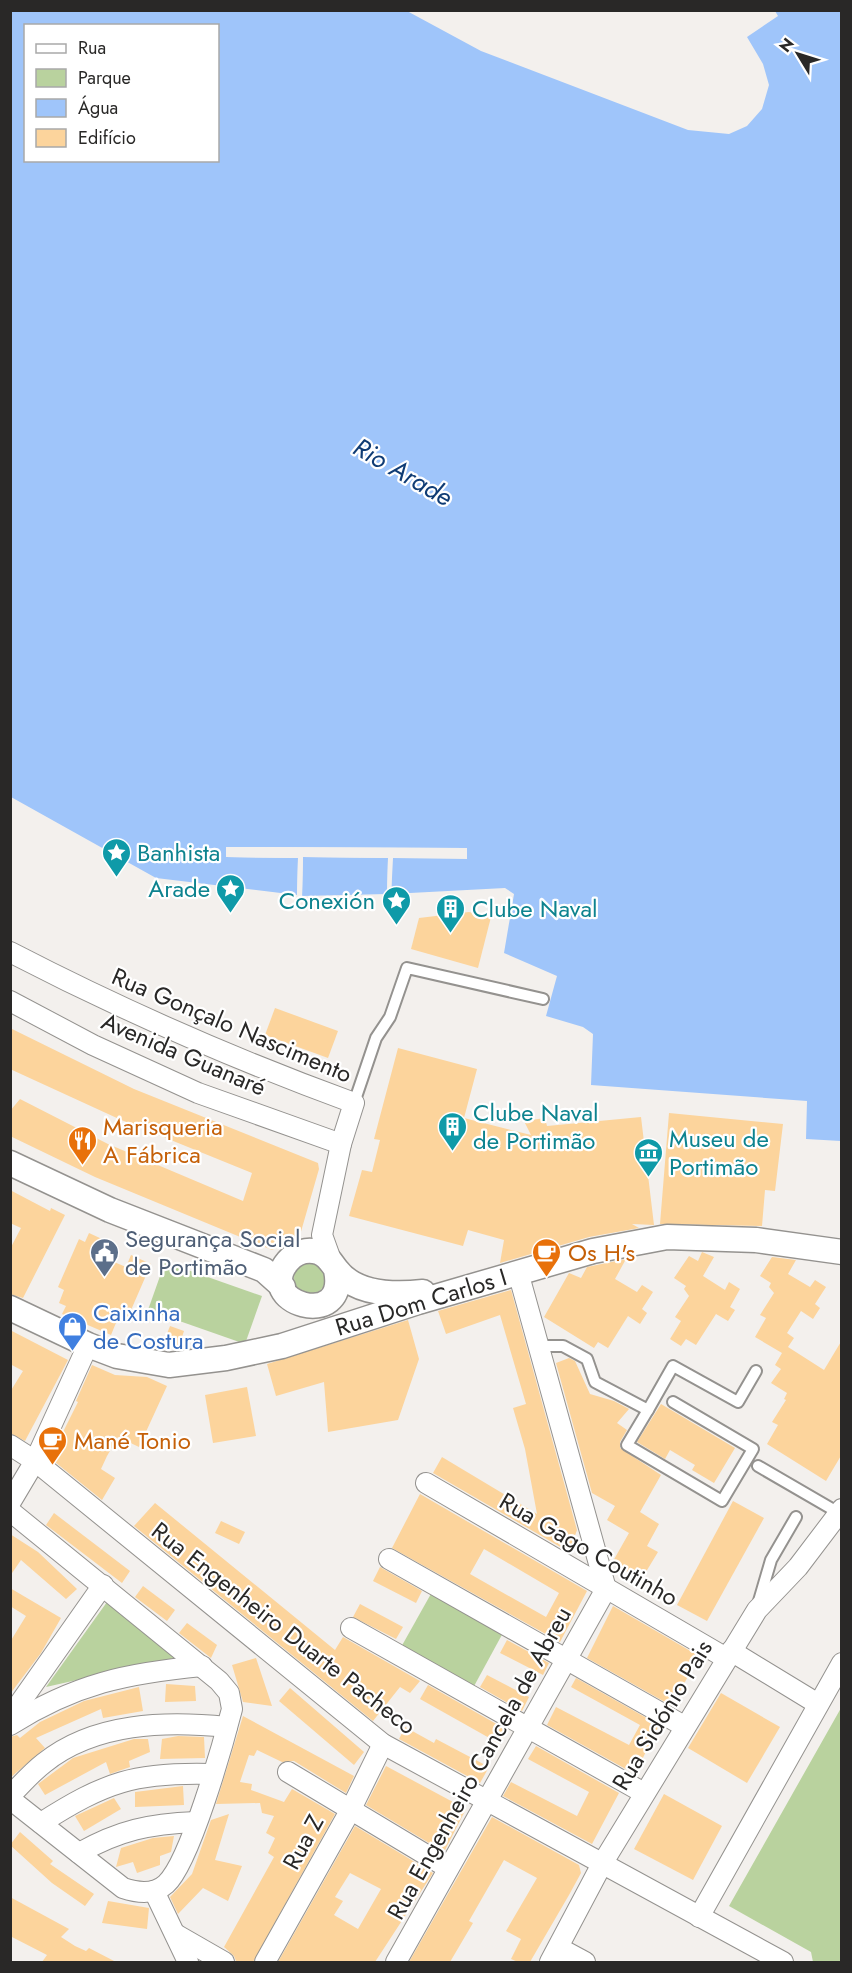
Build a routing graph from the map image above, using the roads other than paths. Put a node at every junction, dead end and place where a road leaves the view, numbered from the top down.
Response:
1 (10, 952) edge
2 (543, 999) dead end
3 (10, 1001) edge
4 (354, 1103) junction
5 (341, 1144) junction
6 (10, 1163) edge
7 (842, 1252) edge
8 (333, 1265) junction
9 (518, 1272) junction
10 (283, 1287) junction
11 (468, 1288) junction
12 (323, 1302) junction
13 (418, 1302) junction
14 (10, 1308) edge
15 (88, 1346) junction
16 (282, 1346) junction
17 (538, 1346) junction
18 (756, 1371) dead end
19 (673, 1402) dead end
20 (648, 1410) junction
21 (10, 1445) edge
22 (35, 1461) junction
23 (758, 1466) dead end
24 (426, 1483) dead end
25 (10, 1503) edge
26 (10, 1510) edge
27 (840, 1511) edge
28 (795, 1517) dead end
29 (389, 1559) dead end
30 (103, 1585) junction
31 (606, 1589) junction
32 (757, 1610) junction
33 (351, 1628) dead end
34 (729, 1654) junction
35 (566, 1659) junction
36 (842, 1663) edge
37 (202, 1666) junction
38 (818, 1704) junction
39 (10, 1717) edge
40 (10, 1725) edge
41 (684, 1726) junction
42 (227, 1727) junction
43 (527, 1729) junction
44 (383, 1744) junction
45 (288, 1772) dead end
46 (211, 1774) junction
47 (644, 1793) junction
48 (10, 1797) edge
49 (486, 1803) junction
50 (350, 1811) junction
51 (196, 1822) junction
52 (41, 1823) junction
53 (79, 1853) junction
54 (602, 1864) junction
55 (448, 1868) junction
56 (154, 1891) junction
57 (699, 1917) junction
58 (177, 1935) junction
59 (554, 1955) edge
60 (188, 1962) edge
61 (224, 1962) edge
62 (265, 1962) edge
63 (396, 1962) edge
64 (585, 1962) edge
65 (783, 1962) edge

1 - 4 street, Rua Gonçalo Nascimento
2 - 4 lane
3 - 5 street, Avenida Guanaré
4 - 5 street, Rua Gonçalo Nascimento
5 - 8 street, Rua Gonçalo Nascimento
6 - 10 street
7 - 9 street, Rua Dom Carlos I
8 - 10 street
8 - 11 street
8 - 12 street
9 - 11 street, Rua Dom Carlos I
9 - 17 street
10 - 12 street
11 - 13 street, Rua Dom Carlos I
12 - 13 street
12 - 16 street
13 - 16 street, Rua Dom Carlos I
14 - 15 street, Rua Dom Carlos I
15 - 16 street, Rua Dom Carlos I
15 - 22 street
17 - 20 lane
17 - 31 street
18 - 20 lane
19 - 20 lane
21 - 22 street, Rua Engenheiro Duarte Pacheco
22 - 25 street
22 - 44 street, Rua Engenheiro Duarte Pacheco
23 - 27 lane
24 - 31 street, Rua Gago Coutinho
26 - 30 street
27 - 32 street, Rua Sidónio Pais
28 - 32 lane
29 - 35 street
30 - 37 street
30 - 39 street
31 - 34 street, Rua Gago Coutinho
31 - 35 street, Rua Engenheiro Cancela de Abreu
32 - 34 street, Rua Sidónio Pais
33 - 43 street
34 - 38 street, Rua Gago Coutinho
34 - 41 street, Rua Sidónio Pais
35 - 41 street
35 - 43 street, Rua Engenheiro Cancela de Abreu
36 - 38 street
37 - 40 street
37 - 42 street
38 - 57 street
41 - 47 street, Rua Sidónio Pais
42 - 46 street
42 - 48 street
43 - 47 street
43 - 49 street, Rua Engenheiro Cancela de Abreu
44 - 49 street, Rua Engenheiro Duarte Pacheco
44 - 50 street, Rua Z
45 - 50 street
46 - 51 street
46 - 52 street
47 - 54 street, Rua Sidónio Pais
48 - 52 street
49 - 54 street, Rua Engenheiro Duarte Pacheco
49 - 55 street, Rua Engenheiro Cancela de Abreu
50 - 55 street
50 - 62 street, Rua Z
51 - 53 street
51 - 56 street
52 - 53 street
53 - 56 street
54 - 57 street, Rua Engenheiro Duarte Pacheco
54 - 59 street, Rua Sidónio Pais
55 - 63 street, Rua Engenheiro Cancela de Abreu
56 - 58 street
57 - 65 street, Rua Engenheiro Duarte Pacheco
58 - 60 street
58 - 61 street
59 - 64 street

